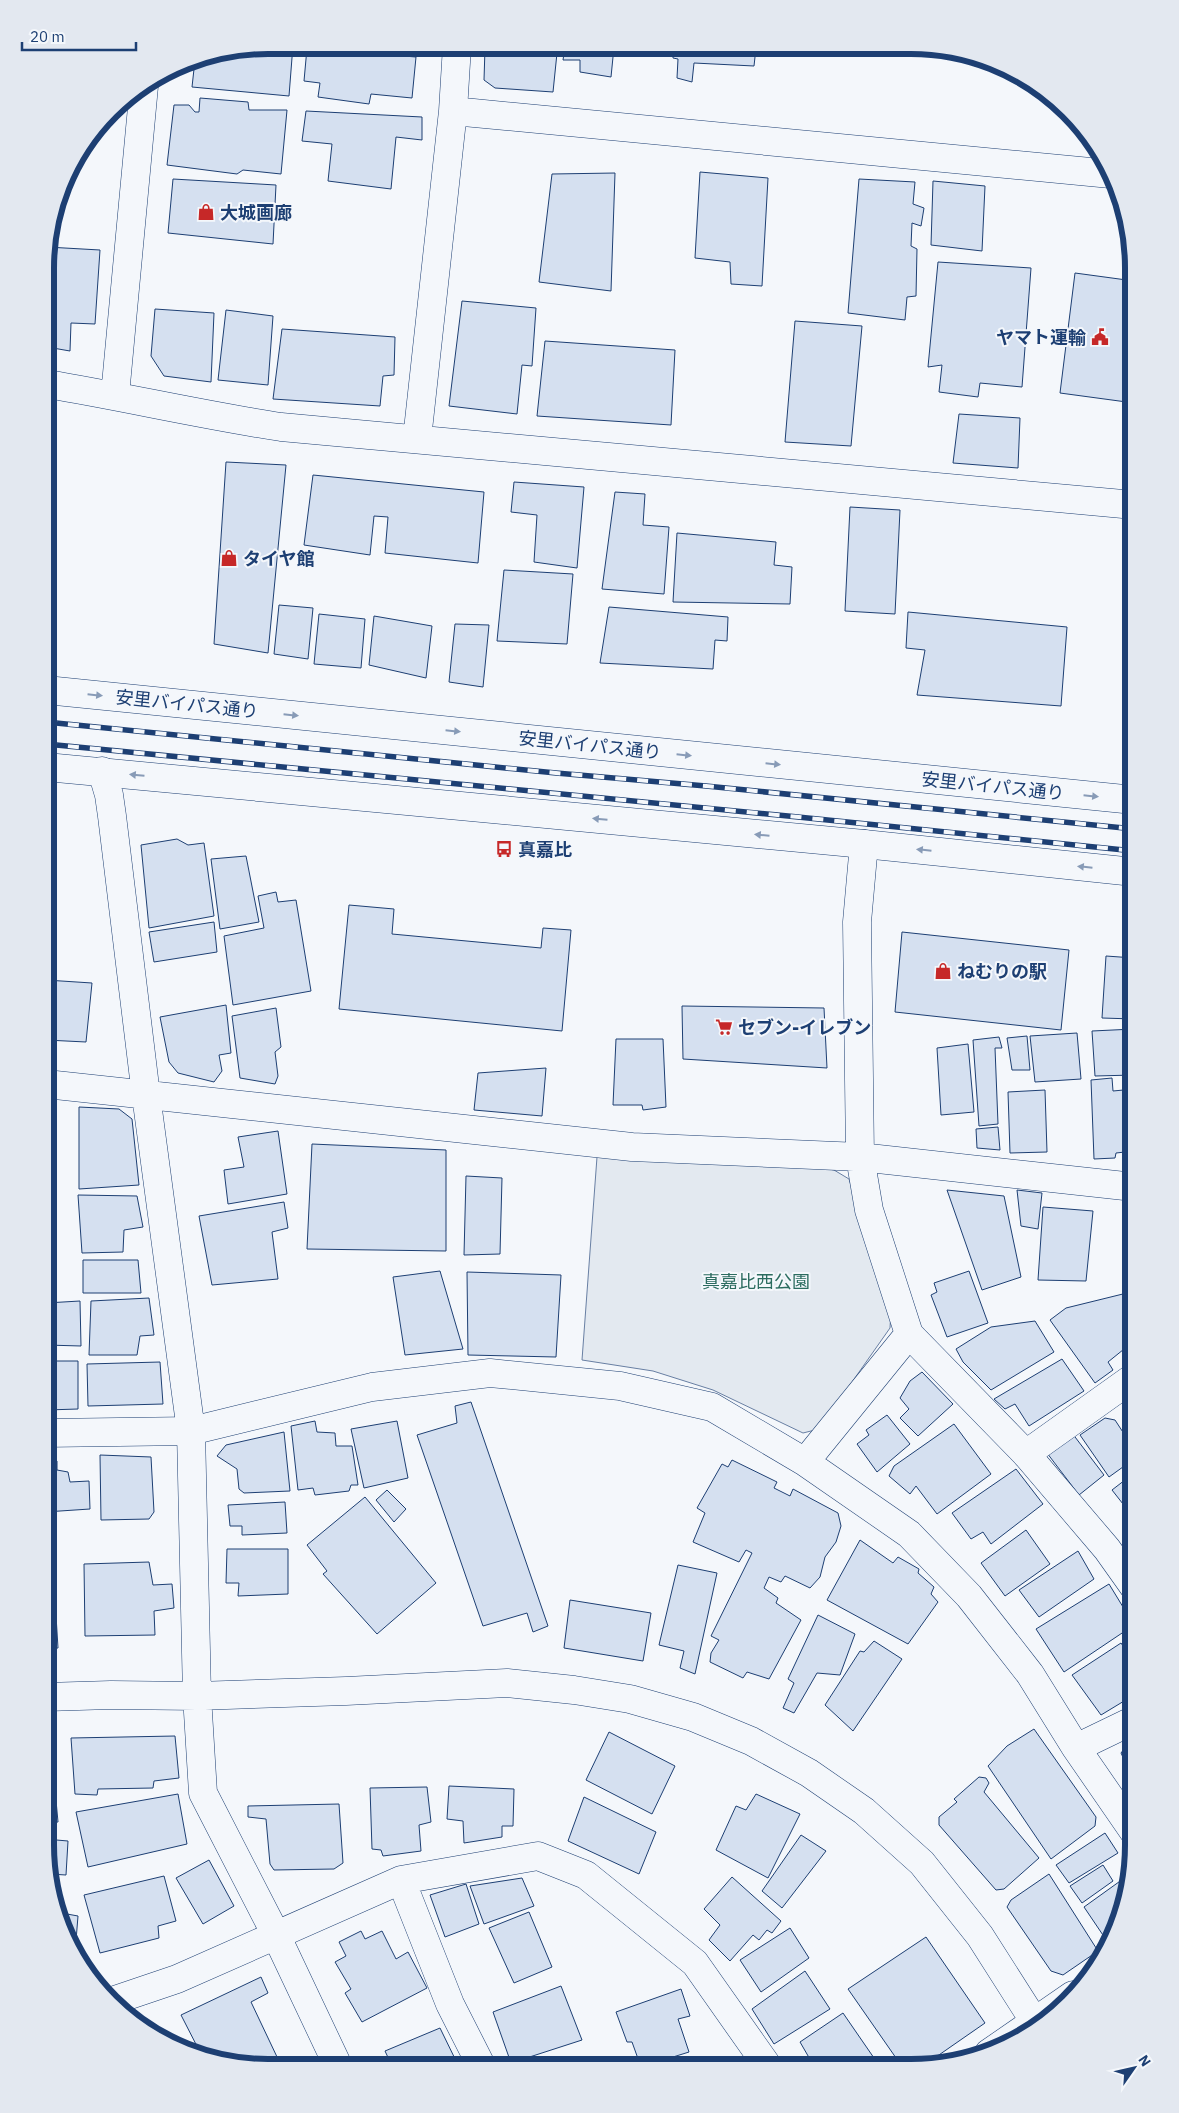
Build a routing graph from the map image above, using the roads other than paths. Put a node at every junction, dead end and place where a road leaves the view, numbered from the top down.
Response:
1 (457, 54) edge
2 (143, 94) edge
3 (453, 111) junction
4 (1103, 173) edge
5 (54, 385) edge
6 (115, 395) junction
7 (417, 439) junction
8 (1125, 505) edge
9 (54, 691) edge
10 (54, 768) edge
11 (102, 772) junction
12 (1125, 799) edge
13 (864, 844) junction
14 (1125, 871) edge
15 (54, 1085) edge
16 (146, 1095) junction
17 (860, 1157) junction
18 (1125, 1186) edge
19 (909, 1334) junction
20 (1125, 1383) edge
21 (191, 1431) junction
22 (54, 1433) edge
23 (1026, 1454) junction
24 (805, 1462) junction
25 (1125, 1574) edge
26 (196, 1696) junction
27 (54, 1697) edge
28 (1125, 1724) edge
29 (1076, 1748) junction
30 (1125, 1819) edge
31 (401, 1880) junction
32 (276, 1935) junction
33 (119, 1998) edge
34 (1034, 2020) edge
35 (335, 2059) edge
36 (478, 2059) edge
37 (763, 2059) edge

1 - 3 main road
2 - 6 main road
3 - 4 main road
3 - 7 main road
5 - 6 main road
6 - 7 main road
7 - 8 main road
9 -> 12 main road, 安里バイパス通り
10 - 11 main road
13 -> 11 main road
11 - 16 main road
14 -> 13 main road
13 - 17 main road
15 - 16 main road
16 - 17 main road
16 - 21 main road
17 - 18 main road
17 - 19 main road
19 - 23 main road
19 - 24 main road
20 - 23 main road
21 - 22 main road
21 - 24 main road
21 - 26 main road
23 - 25 main road
24 - 29 main road
26 - 27 main road
26 - 32 main road
26 - 34 main road
28 - 29 main road
29 - 30 main road
31 - 32 main road
31 - 36 main road
31 - 37 main road
32 - 33 main road
32 - 35 main road

